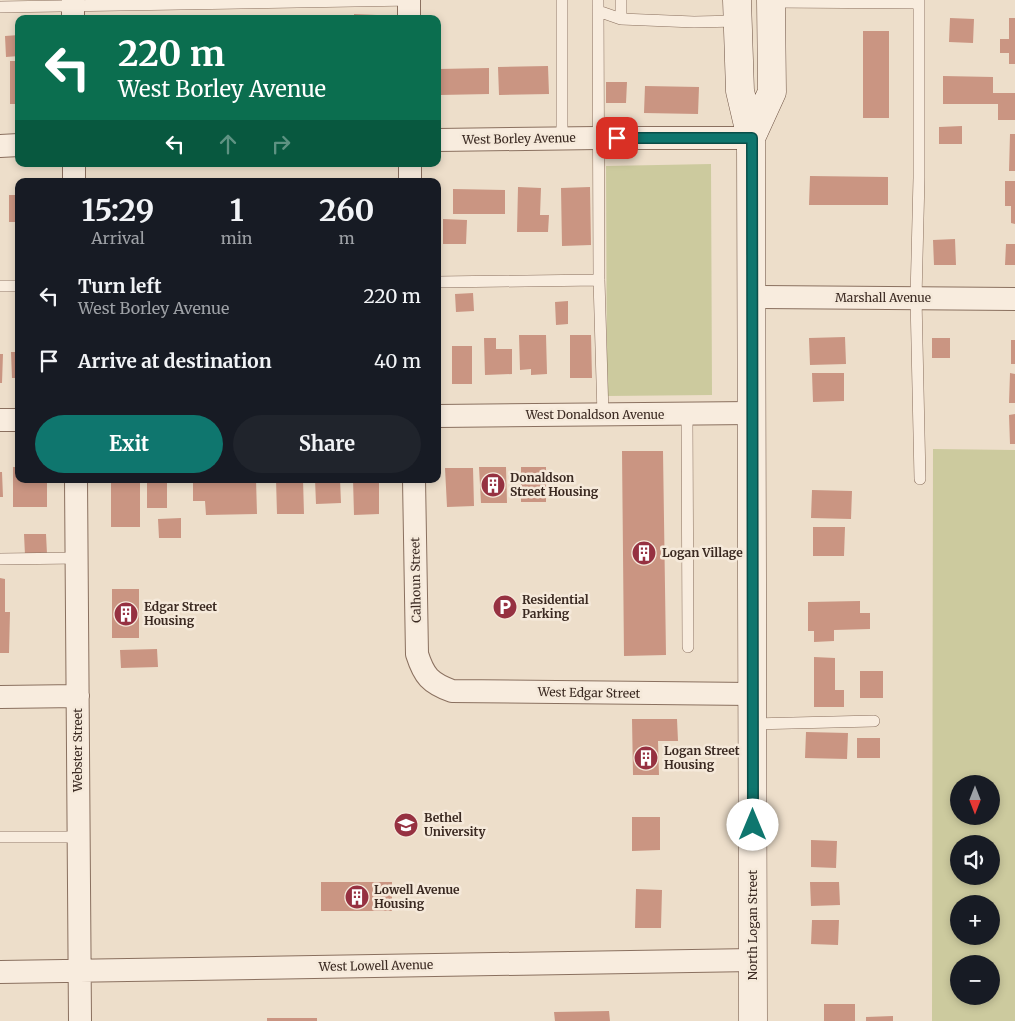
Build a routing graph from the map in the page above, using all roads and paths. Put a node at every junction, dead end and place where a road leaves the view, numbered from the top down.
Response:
1 (411, 0) edge
2 (562, 0) edge
3 (621, 0) edge
4 (771, 1) edge
5 (919, 1) edge
6 (598, 5) edge
7 (0, 7) edge
8 (73, 8) edge
9 (737, 11) edge
10 (409, 15) edge
11 (621, 19) junction
12 (562, 138) junction
13 (598, 138) junction
14 (752, 138) junction
15 (441, 140) edge
16 (15, 145) edge
17 (0, 146) edge
18 (599, 280) junction
19 (441, 282) edge
20 (0, 286) edge
21 (15, 286) edge
22 (752, 297) junction
23 (916, 298) junction
24 (1015, 299) edge
25 (752, 413) junction
26 (687, 414) junction
27 (602, 415) junction
28 (441, 416) edge
29 (0, 420) edge
30 (15, 420) edge
31 (920, 478) dead end
32 (76, 483) edge
33 (414, 483) edge
34 (77, 558) junction
35 (0, 560) edge
36 (688, 646) dead end
37 (429, 679) joint
38 (752, 694) junction
39 (78, 696) junction
40 (0, 697) edge
41 (874, 721) dead end
42 (752, 724) junction
43 (0, 837) edge
44 (79, 837) junction
45 (753, 960) junction
46 (80, 971) junction
47 (0, 972) edge
48 (80, 1021) edge
49 (753, 1021) edge

1 - 8 lane
1 - 10 street
2 - 12 lane
3 - 11 lane
4 - 5 lane
4 - 14 street, North Logan Street
5 - 23 lane
6 - 11 lane
6 - 13 lane
7 - 8 lane
9 - 11 lane
9 - 14 street, North Logan Street
12 - 13 street, West Borley Avenue
12 - 15 street, West Borley Avenue
13 - 14 street, West Borley Avenue
13 - 18 lane
14 - 22 street, North Logan Street
16 - 17 street
18 - 19 lane
18 - 27 lane
20 - 21 lane
22 - 23 street, Marshall Avenue
22 - 25 street, North Logan Street
23 - 24 street, Marshall Avenue
23 - 31 lane
25 - 26 street, West Donaldson Avenue
25 - 38 street, North Logan Street
26 - 27 street, West Donaldson Avenue
26 - 36 lane
27 - 28 street, West Donaldson Avenue
29 - 30 street
32 - 34 street, Webster Street
33 - 37 street, Calhoun Street
34 - 35 lane
34 - 39 street, Webster Street
37 - 38 street, West Edgar Street
38 - 42 street, North Logan Street
39 - 40 street
39 - 44 street, Webster Street
41 - 42 lane
42 - 45 street, North Logan Street
43 - 44 lane
44 - 46 street, Webster Street
45 - 46 street, West Lowell Avenue
45 - 49 street, North Logan Street
46 - 47 street, West Lowell Avenue
46 - 48 street, Webster Street

